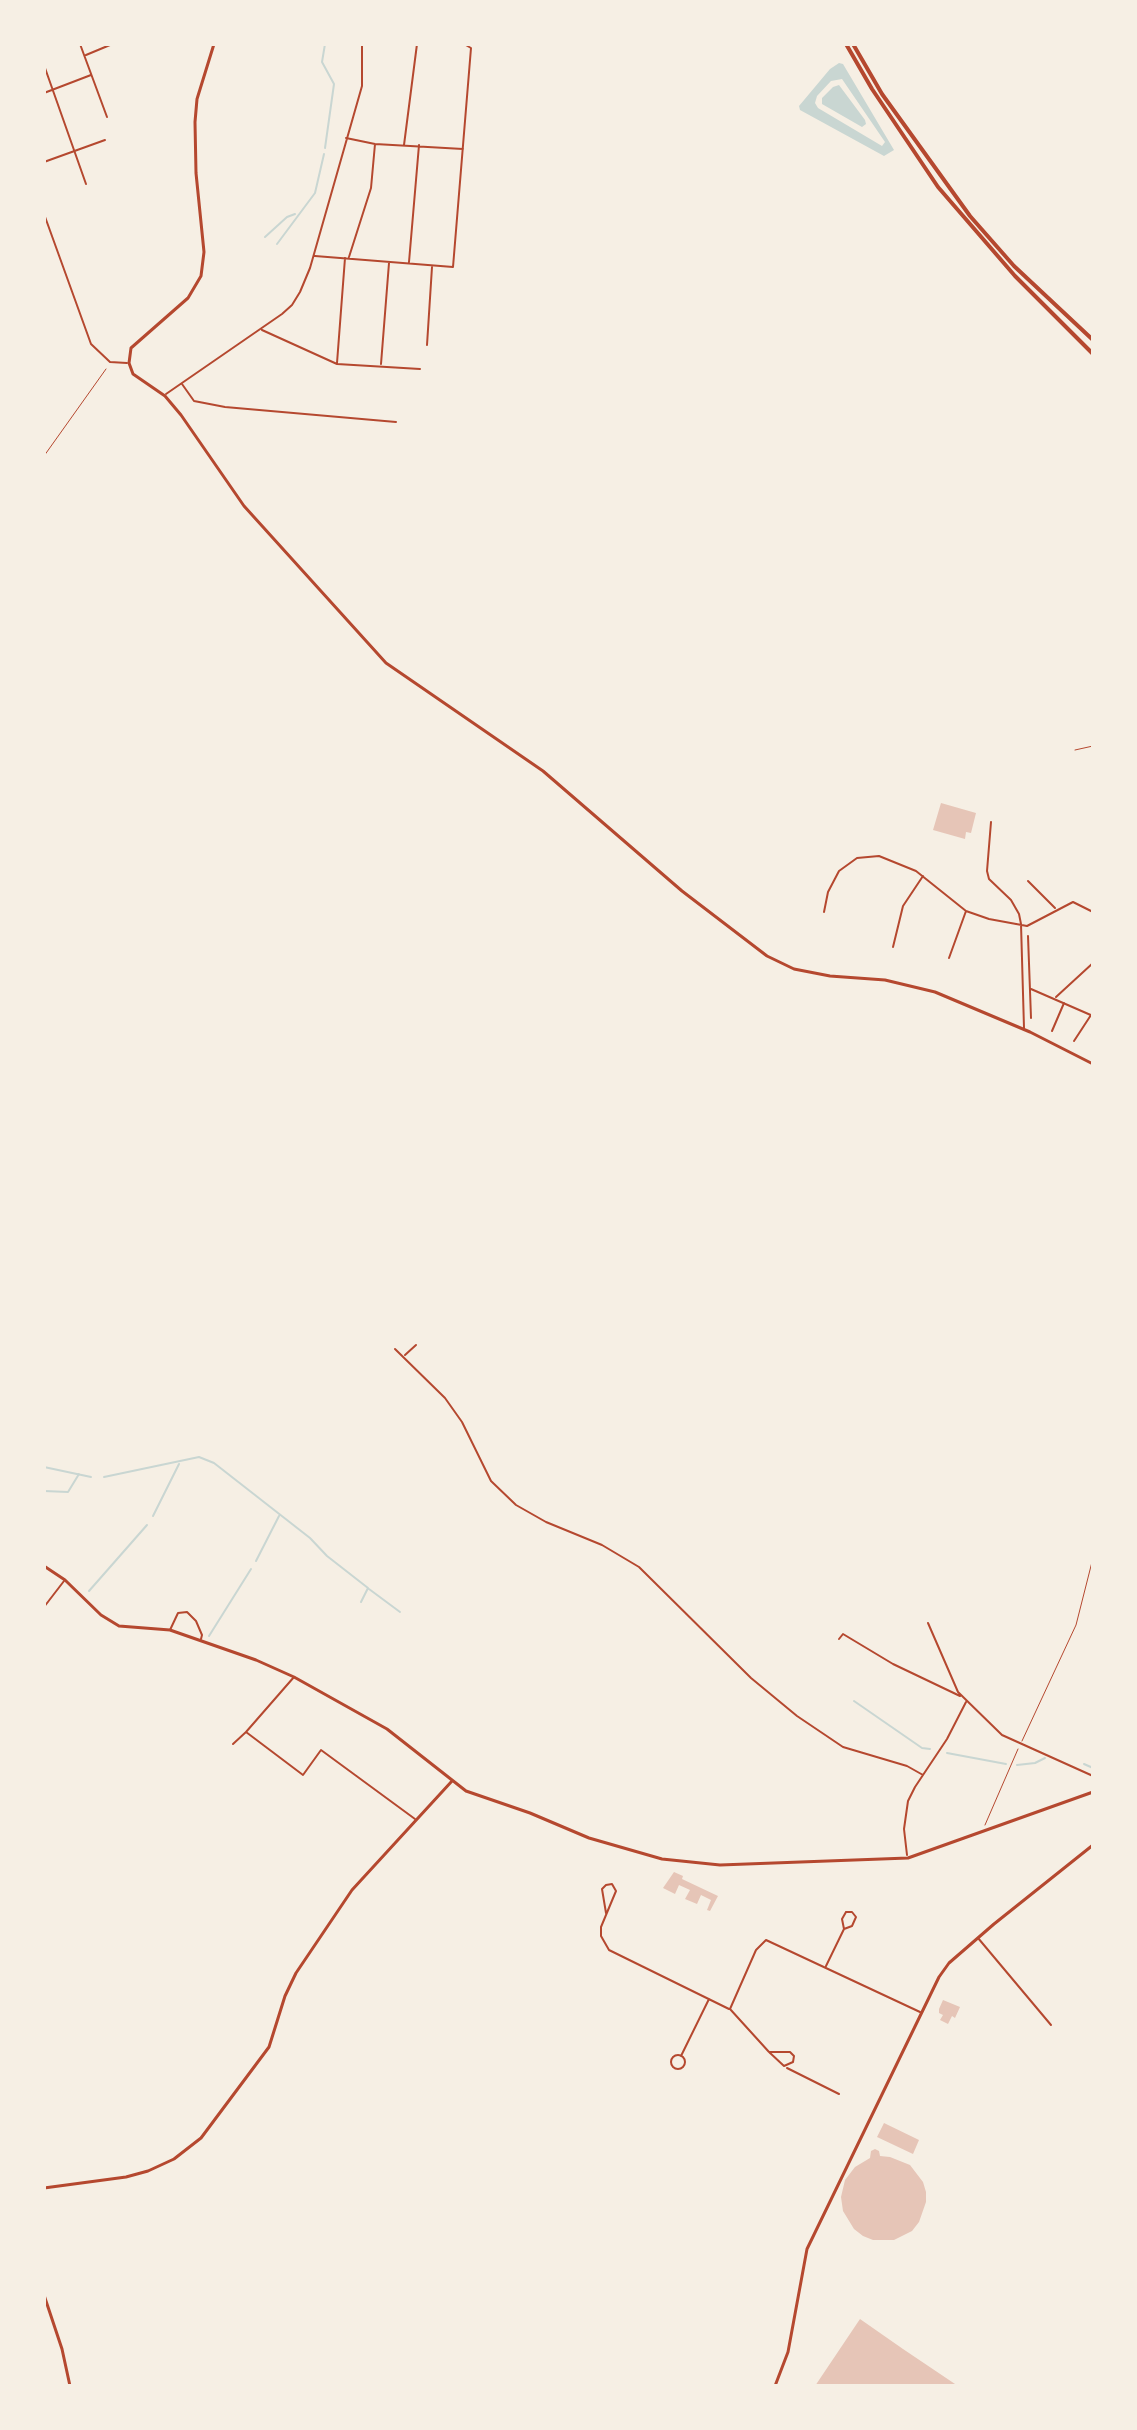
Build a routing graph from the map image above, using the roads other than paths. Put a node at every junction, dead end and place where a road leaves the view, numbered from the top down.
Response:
1 (80, 44) edge
2 (214, 44) edge
3 (362, 44) edge
4 (417, 44) edge
5 (464, 44) edge
6 (846, 44) edge
7 (853, 44) edge
8 (110, 45) edge
9 (85, 55) junction
10 (45, 68) edge
11 (91, 75) junction
12 (53, 90) junction
13 (44, 93) edge
14 (107, 117) dead end
15 (346, 137) junction
16 (105, 140) dead end
17 (375, 144) junction
18 (404, 145) junction
19 (419, 145) junction
20 (464, 149) junction
21 (75, 151) junction
22 (44, 162) edge
23 (86, 184) dead end
24 (44, 214) edge
25 (313, 256) junction
26 (347, 258) junction
27 (389, 262) junction
28 (409, 264) junction
29 (432, 265) junction
30 (261, 329) junction
31 (1093, 340) edge
32 (427, 345) dead end
33 (1093, 354) edge
34 (129, 363) junction
35 (337, 364) junction
36 (381, 366) junction
37 (420, 369) dead end
38 (182, 383) junction
39 (165, 396) junction
40 (396, 422) dead end
41 (991, 822) dead end
42 (923, 876) junction
43 (1028, 881) dead end
44 (1055, 909) junction
45 (966, 911) junction
46 (824, 912) dead end
47 (1093, 912) edge
48 (1021, 924) junction
49 (1028, 936) dead end
50 (893, 947) dead end
51 (949, 958) dead end
52 (1093, 963) edge
53 (1030, 988) junction
54 (1055, 998) junction
55 (1064, 1002) junction
56 (1092, 1015) edge
57 (1031, 1018) dead end
58 (1024, 1029) junction
59 (1052, 1031) dead end
60 (1074, 1041) dead end
61 (1093, 1064) edge
62 (416, 1345) dead end
63 (395, 1349) dead end
64 (403, 1356) junction
65 (1093, 1558) edge
66 (44, 1566) edge
67 (65, 1580) junction
68 (44, 1607) edge
69 (928, 1623) dead end
70 (170, 1630) junction
71 (839, 1639) dead end
72 (200, 1640) junction
73 (294, 1677) junction
74 (961, 1695) junction
75 (966, 1701) junction
76 (246, 1732) junction
77 (233, 1744) dead end
78 (1021, 1745) junction
79 (923, 1775) junction
80 (1093, 1776) edge
81 (452, 1781) junction
82 (1093, 1792) edge
83 (416, 1820) junction
84 (1093, 1845) edge
85 (908, 1858) junction
86 (606, 1913) junction
87 (844, 1929) dead end
88 (978, 1938) junction
89 (825, 1967) junction
90 (709, 1999) junction
91 (730, 2009) junction
92 (922, 2012) junction
93 (1051, 2025) dead end
94 (769, 2052) junction
95 (681, 2056) dead end
96 (784, 2066) junction
97 (839, 2094) dead end
98 (44, 2188) edge
99 (44, 2295) edge
100 (70, 2386) edge
101 (775, 2386) edge

1 - 9 street
2 - 34 main road
3 - 15 street
4 - 18 street
5 - 20 street
6 - 33 highway
7 - 31 highway
8 - 9 street
9 - 11 street
10 - 12 street
11 - 12 street
11 - 14 street
12 - 13 street
12 - 21 street
15 - 17 street
15 - 25 street
16 - 21 street
17 - 18 street
17 - 26 street
18 - 19 street
19 - 20 street
19 - 28 street
20 - 29 street
21 - 22 street
21 - 23 street
24 - 34 street
25 - 26 street
25 - 30 street
26 - 27 street
26 - 35 street
27 - 28 street
27 - 36 street
28 - 29 street
29 - 32 street
30 - 35 street
30 - 38 street
34 - 39 main road
35 - 36 street
36 - 37 street
38 - 39 street
38 - 40 street
39 - 58 main road
41 - 48 street
42 - 45 street
42 - 46 street
42 - 50 street
43 - 44 street
44 - 47 street
44 - 48 street
45 - 48 street
45 - 51 street
48 - 58 street
49 - 53 street
52 - 54 street
53 - 54 street
53 - 57 street
54 - 55 street
55 - 56 street
55 - 59 street
56 - 60 street
58 - 61 main road
62 - 64 street
63 - 64 street
64 - 79 street
65 - 78 lane
66 - 67 main road
67 - 68 street
67 - 70 main road
69 - 74 street
70 - 72 main road
70 - 72 street
71 - 74 street
72 - 73 main road
73 - 76 street
73 - 81 main road
74 - 75 street
75 - 78 street
75 - 79 street
76 - 77 street
76 - 83 street
78 - 80 street
79 - 85 street
81 - 83 main road
81 - 85 main road
82 - 85 main road
83 - 98 main road
84 - 88 main road
86 - 86 street
86 - 90 street
87 - 89 street
88 - 92 main road
88 - 93 street
89 - 91 street
89 - 92 street
90 - 91 street
90 - 95 street
91 - 94 street
92 - 101 main road
94 - 96 street
94 - 96 street
96 - 97 street
99 - 100 main road

